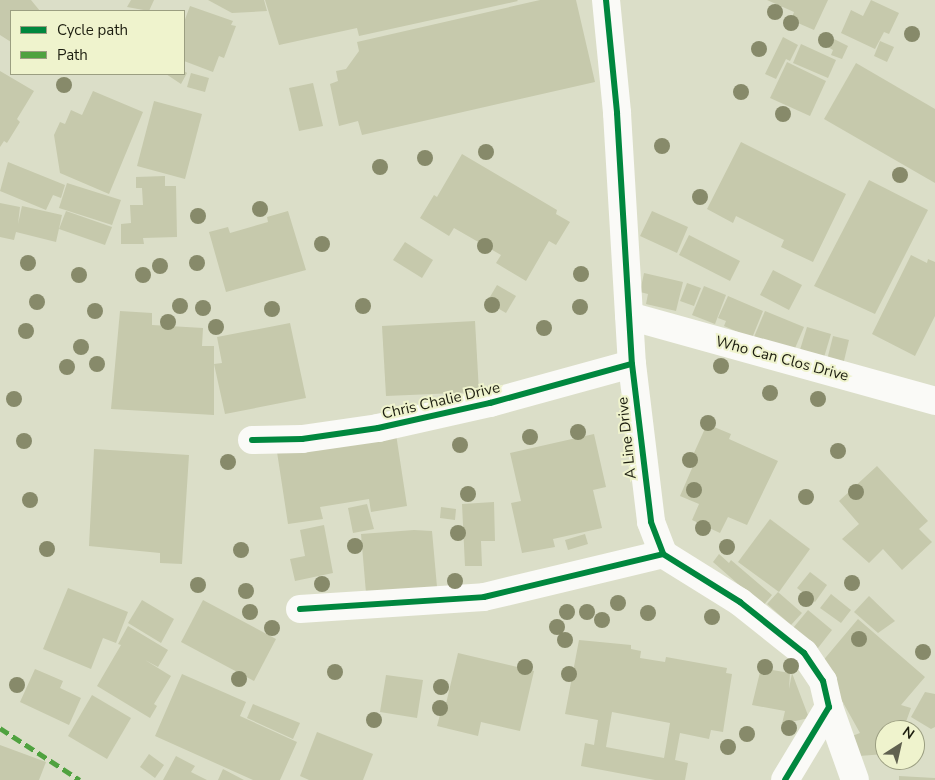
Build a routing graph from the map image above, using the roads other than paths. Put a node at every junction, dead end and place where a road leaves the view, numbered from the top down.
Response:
1 (606, 0) edge
2 (629, 316) junction
3 (632, 364) junction
4 (935, 401) edge
5 (252, 440) dead end
6 (663, 554) junction
7 (300, 608) dead end
8 (829, 707) junction
9 (786, 780) edge
10 (855, 780) edge

1 - 2 street, A Line Drive
2 - 3 street, A Line Drive
2 - 4 street, Who Can Clos Drive
3 - 5 street, Chris Chalie Drive
3 - 6 street, A Line Drive
6 - 7 street
6 - 8 street
8 - 9 street
8 - 10 street

